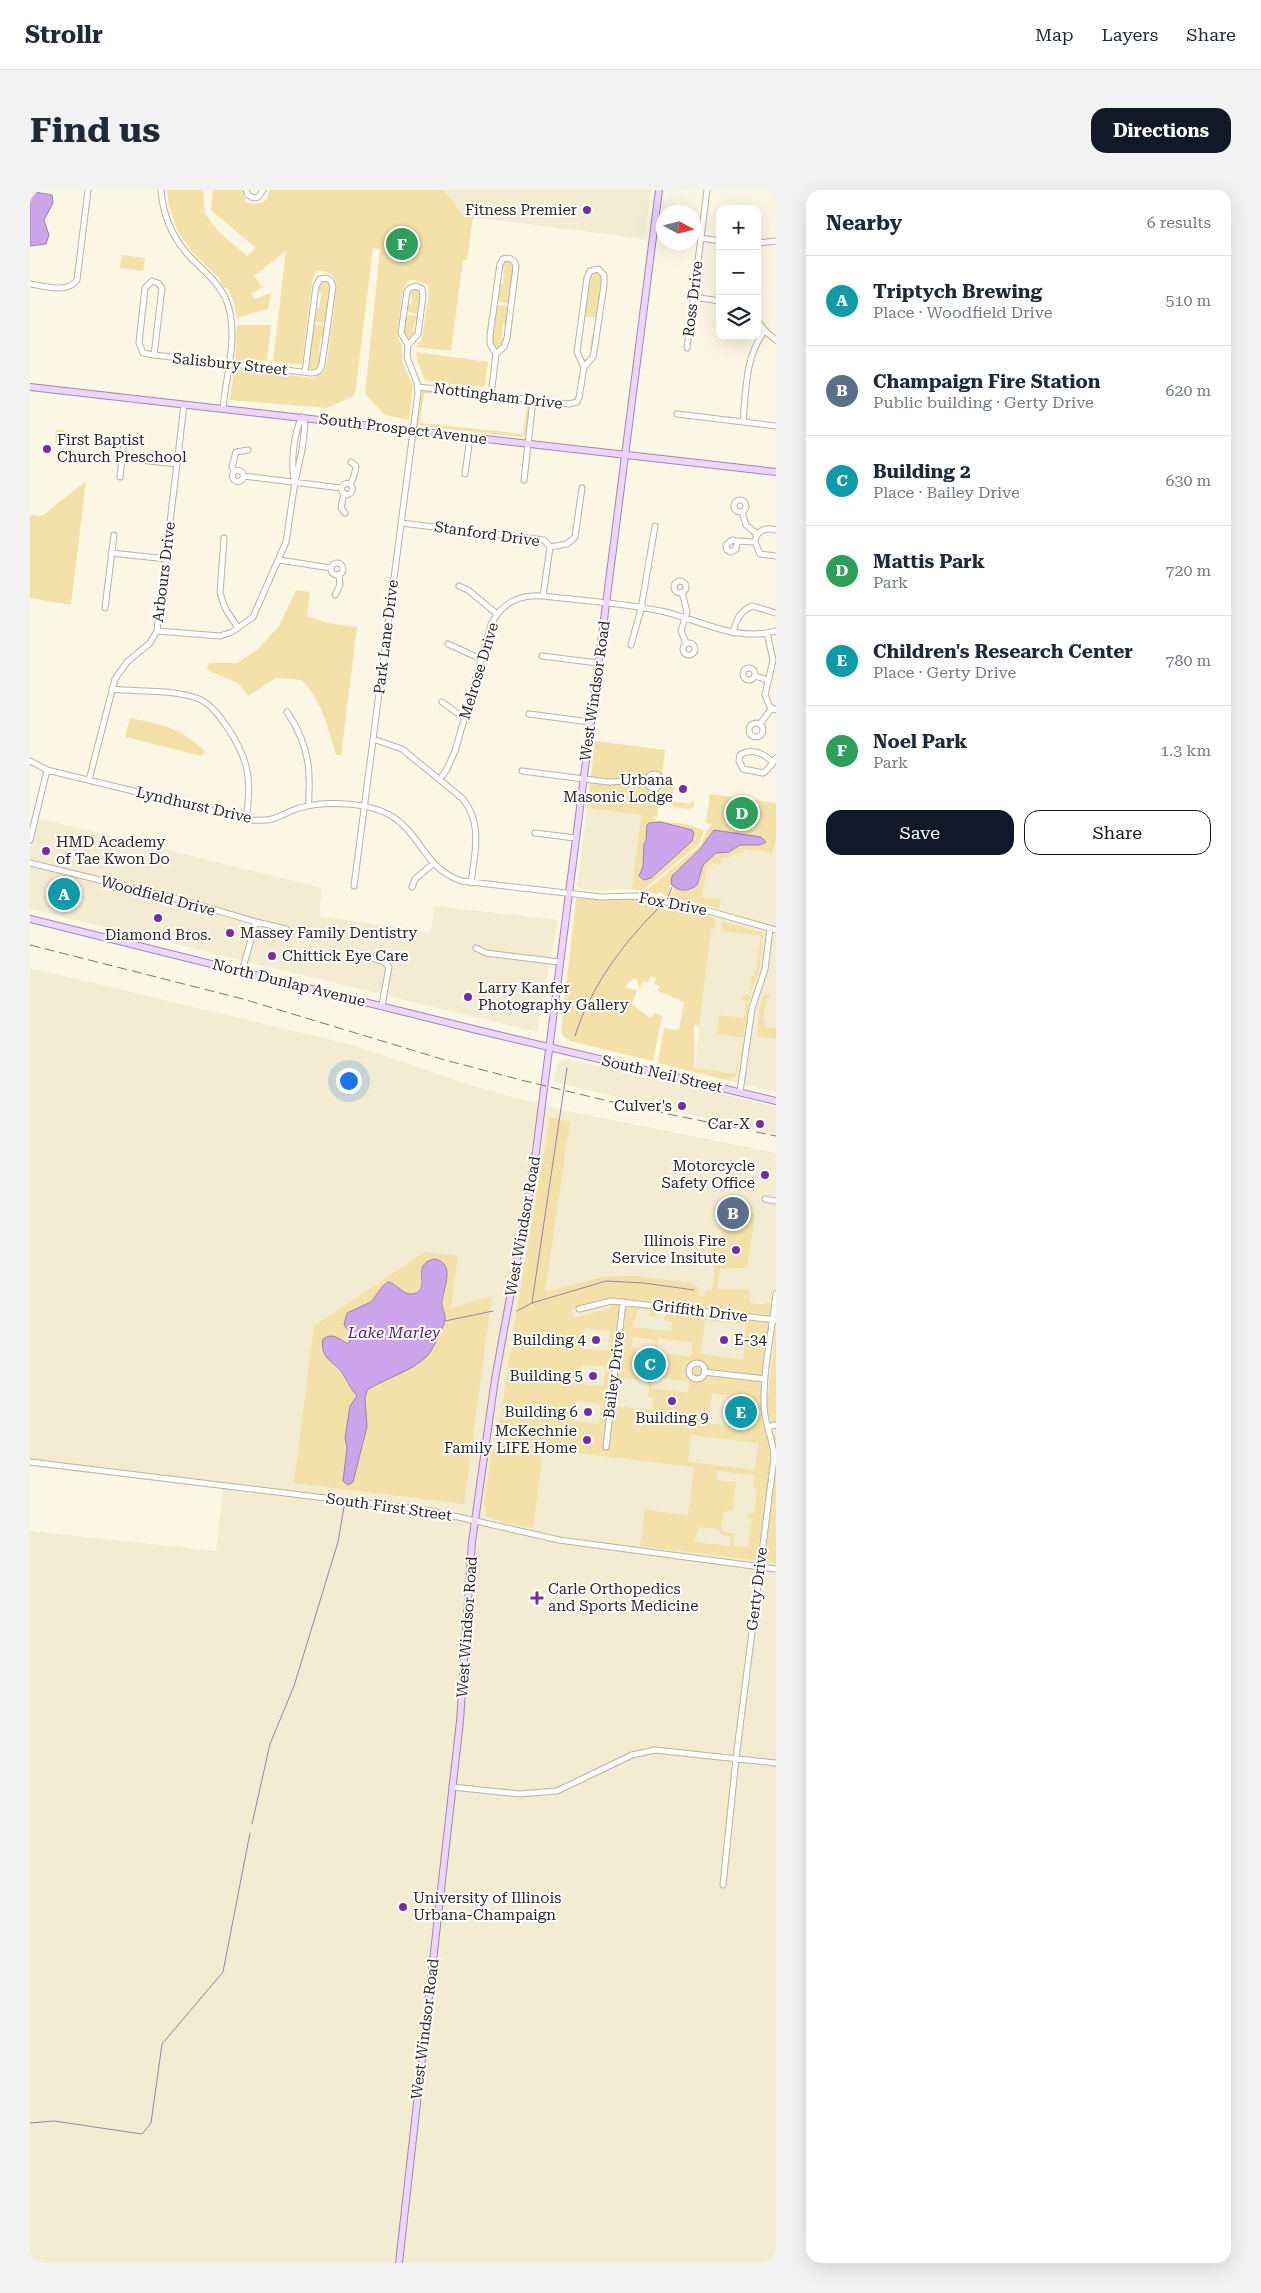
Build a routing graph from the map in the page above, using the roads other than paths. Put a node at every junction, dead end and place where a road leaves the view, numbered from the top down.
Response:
1 (88, 190) edge
2 (161, 190) edge
3 (246, 190) edge
4 (262, 190) edge
5 (659, 190) edge
6 (707, 190) edge
7 (701, 238) joint
8 (716, 240) edge
9 (776, 241) edge
10 (761, 243) edge
11 (699, 250) edge
12 (30, 284) edge
13 (693, 297) junction
14 (716, 300) edge
15 (761, 325) edge
16 (765, 330) junction
17 (776, 340) edge
18 (408, 345) junction
19 (687, 348) dead end
20 (496, 354) junction
21 (154, 355) junction
22 (228, 364) junction
23 (584, 367) junction
24 (305, 372) junction
25 (30, 387) edge
26 (418, 387) junction
27 (491, 395) junction
28 (533, 400) junction
29 (184, 405) junction
30 (223, 408) junction
31 (677, 414) dead end
32 (302, 417) junction
33 (743, 422) junction
34 (776, 426) edge
35 (413, 430) junction
36 (470, 437) junction
37 (124, 440) dead end
38 (528, 444) junction
39 (295, 449) junction
40 (248, 450) dead end
41 (302, 450) junction
42 (626, 454) junction
43 (122, 458) junction
44 (351, 462) dead end
45 (178, 464) junction
46 (234, 471) junction
47 (776, 472) edge
48 (465, 474) dead end
49 (243, 476) junction
50 (120, 477) dead end
51 (524, 480) dead end
52 (295, 482) junction
53 (350, 484) junction
54 (582, 488) dead end
55 (343, 491) junction
56 (742, 512) dead end
57 (345, 513) dead end
58 (401, 523) junction
59 (655, 526) dead end
60 (776, 530) edge
61 (757, 534) junction
62 (114, 535) dead end
63 (224, 538) dead end
64 (737, 541) dead end
65 (755, 542) junction
66 (550, 547) junction
67 (111, 553) junction
68 (776, 556) edge
69 (167, 559) junction
70 (279, 560) junction
71 (331, 568) junction
72 (339, 574) junction
73 (459, 586) dead end
74 (682, 592) dead end
75 (336, 594) dead end
76 (544, 596) junction
77 (606, 604) junction
78 (105, 608) dead end
79 (641, 609) junction
80 (776, 612) edge
81 (497, 614) junction
82 (686, 619) junction
83 (238, 628) junction
84 (157, 631) junction
85 (776, 631) edge
86 (733, 633) junction
87 (767, 633) junction
88 (686, 643) dead end
89 (448, 644) dead end
90 (631, 645) dead end
91 (542, 656) dead end
92 (481, 659) junction
93 (598, 663) junction
94 (755, 676) dead end
95 (768, 680) junction
96 (112, 689) junction
97 (442, 702) dead end
98 (774, 709) edge
99 (286, 712) dead end
100 (529, 714) dead end
101 (464, 718) junction
102 (590, 722) junction
103 (760, 724) dead end
104 (373, 739) junction
105 (775, 760) edge
106 (30, 761) edge
107 (47, 770) junction
108 (522, 771) dead end
109 (440, 779) junction
110 (583, 779) junction
111 (89, 780) junction
112 (646, 780) dead end
113 (309, 805) junction
114 (364, 807) junction
115 (246, 819) junction
116 (535, 833) dead end
117 (575, 838) junction
118 (30, 840) edge
119 (30, 863) edge
120 (433, 864) junction
121 (471, 883) junction
122 (354, 886) dead end
123 (412, 886) dead end
124 (568, 894) junction
125 (30, 919) edge
126 (256, 922) junction
127 (286, 929) dead end
128 (773, 929) edge
129 (476, 948) dead end
130 (359, 955) dead end
131 (559, 962) junction
132 (242, 971) junction
133 (382, 1005) junction
134 (548, 1047) junction
135 (740, 1092) junction
136 (776, 1101) edge
137 (765, 1200) dead end
138 (776, 1201) edge
139 (776, 1294) edge
140 (623, 1302) junction
141 (579, 1309) dead end
142 (774, 1320) edge
143 (704, 1372) dead end
144 (765, 1379) junction
145 (776, 1425) edge
146 (768, 1428) junction
147 (606, 1447) dead end
148 (30, 1462) edge
149 (475, 1521) junction
150 (759, 1567) junction
151 (776, 1568) edge
152 (736, 1758) junction
153 (776, 1763) edge
154 (452, 1787) junction
155 (723, 1885) dead end
156 (399, 2263) edge

1 - 12 street
2 - 22 street
3 - 4 street
5 - 42 main road, West Windsor Road
6 - 7 street, Ross Drive
7 - 8 street
9 - 10 street
11 - 13 street, Ross Drive
13 - 14 street
13 - 19 street, Ross Drive
15 - 16 street
16 - 17 street
16 - 33 street
18 - 18 street
18 - 26 street
20 - 20 street
20 - 27 street
21 - 21 street
21 - 22 street, Salisbury Street
22 - 24 street, Salisbury Street
22 - 30 street
23 - 23 street
23 - 28 street, Nottingham Drive
24 - 24 street
25 - 29 main road, South Prospect Avenue
26 - 27 street, Nottingham Drive
26 - 35 street, Park Lane Drive
27 - 28 street, Nottingham Drive
28 - 38 street
29 - 30 main road, South Prospect Avenue
29 - 45 street, Arbours Drive
30 - 32 main road, South Prospect Avenue
31 - 33 street
32 - 35 main road, South Prospect Avenue
32 - 39 street
32 - 41 street
33 - 34 street
35 - 36 main road, South Prospect Avenue
35 - 58 street, Park Lane Drive
36 - 38 main road, South Prospect Avenue
36 - 48 street
37 - 43 street
38 - 42 main road, South Prospect Avenue
38 - 51 street
39 - 41 street
39 - 52 street
40 - 46 street
41 - 52 street
42 - 47 main road, South Prospect Avenue
42 - 77 main road, West Windsor Road
43 - 45 street
43 - 50 street
44 - 53 street
45 - 69 street, Arbours Drive
46 - 49 street
46 - 49 street
49 - 52 street
52 - 55 street
52 - 70 street
53 - 55 street
53 - 55 street
54 - 66 street
55 - 57 street
56 - 61 street
58 - 66 street, Stanford Drive
58 - 104 street, Park Lane Drive
59 - 79 street
60 - 61 street
61 - 65 street
62 - 67 street
63 - 83 street
64 - 65 street
65 - 68 street
66 - 76 street, Stanford Drive
67 - 69 street
67 - 78 street
69 - 84 street, Arbours Drive
70 - 71 street
70 - 83 street
71 - 72 street
71 - 72 street
72 - 75 street
73 - 81 street
74 - 82 street
76 - 77 street, Melrose Drive
76 - 81 street, Melrose Drive
77 - 79 street, Melrose Drive
77 - 93 main road, West Windsor Road
79 - 82 street
79 - 90 street
80 - 86 street
81 - 92 street, Melrose Drive
82 - 86 street
82 - 88 street
83 - 84 street
84 - 96 street, Arbours Drive
85 - 87 street
86 - 87 street
87 - 95 street
89 - 92 street
91 - 93 street
92 - 101 street, Melrose Drive
93 - 102 main road, West Windsor Road
94 - 95 street
95 - 98 street
96 - 111 street, Arbours Drive
96 - 115 street
97 - 101 street
98 - 103 street
99 - 113 street
100 - 102 street
101 - 109 street, Melrose Drive
102 - 110 main road, West Windsor Road
104 - 109 street
104 - 114 street, Park Lane Drive
105 - 105 street
106 - 107 street, Lyndhurst Drive
107 - 111 street, Lyndhurst Drive
107 - 118 street
108 - 110 street
109 - 121 street
110 - 112 street
110 - 117 main road, West Windsor Road
111 - 115 street, Lyndhurst Drive
113 - 114 street, Lyndhurst Drive
113 - 115 street, Lyndhurst Drive
114 - 120 street, Lyndhurst Drive
114 - 122 street, Park Lane Drive
116 - 117 street
117 - 124 main road, West Windsor Road
119 - 126 street, Woodfield Drive
120 - 121 street, Lyndhurst Drive
120 - 123 street
121 - 124 street, Lyndhurst Drive
124 - 128 street, Fox Drive
124 - 131 main road, West Windsor Road
125 - 132 main road, North Dunlap Avenue
126 - 127 street, Woodfield Drive
126 - 132 street
128 - 135 street
129 - 131 street
130 - 133 street
131 - 134 main road, West Windsor Road
132 - 133 main road, North Dunlap Avenue
133 - 134 main road, North Dunlap Avenue
134 - 135 main road, South Neil Street
134 - 149 main road, West Windsor Road
135 - 136 main road, South Neil Street
137 - 138 street
139 - 142 street, Gerty Drive
140 - 141 street, Griffith Drive
140 - 142 street, Griffith Drive
140 - 147 street, Bailey Drive
142 - 144 street, Gerty Drive
143 - 144 street
144 - 146 street, Gerty Drive
145 - 146 street
146 - 150 street, Gerty Drive
148 - 149 street, South First Street
149 - 150 street, South First Street
149 - 154 main road, West Windsor Road
150 - 151 street, South First Street
150 - 152 street, Gerty Drive
152 - 153 street
152 - 154 street
152 - 155 street, Gerty Drive
154 - 156 main road, West Windsor Road

